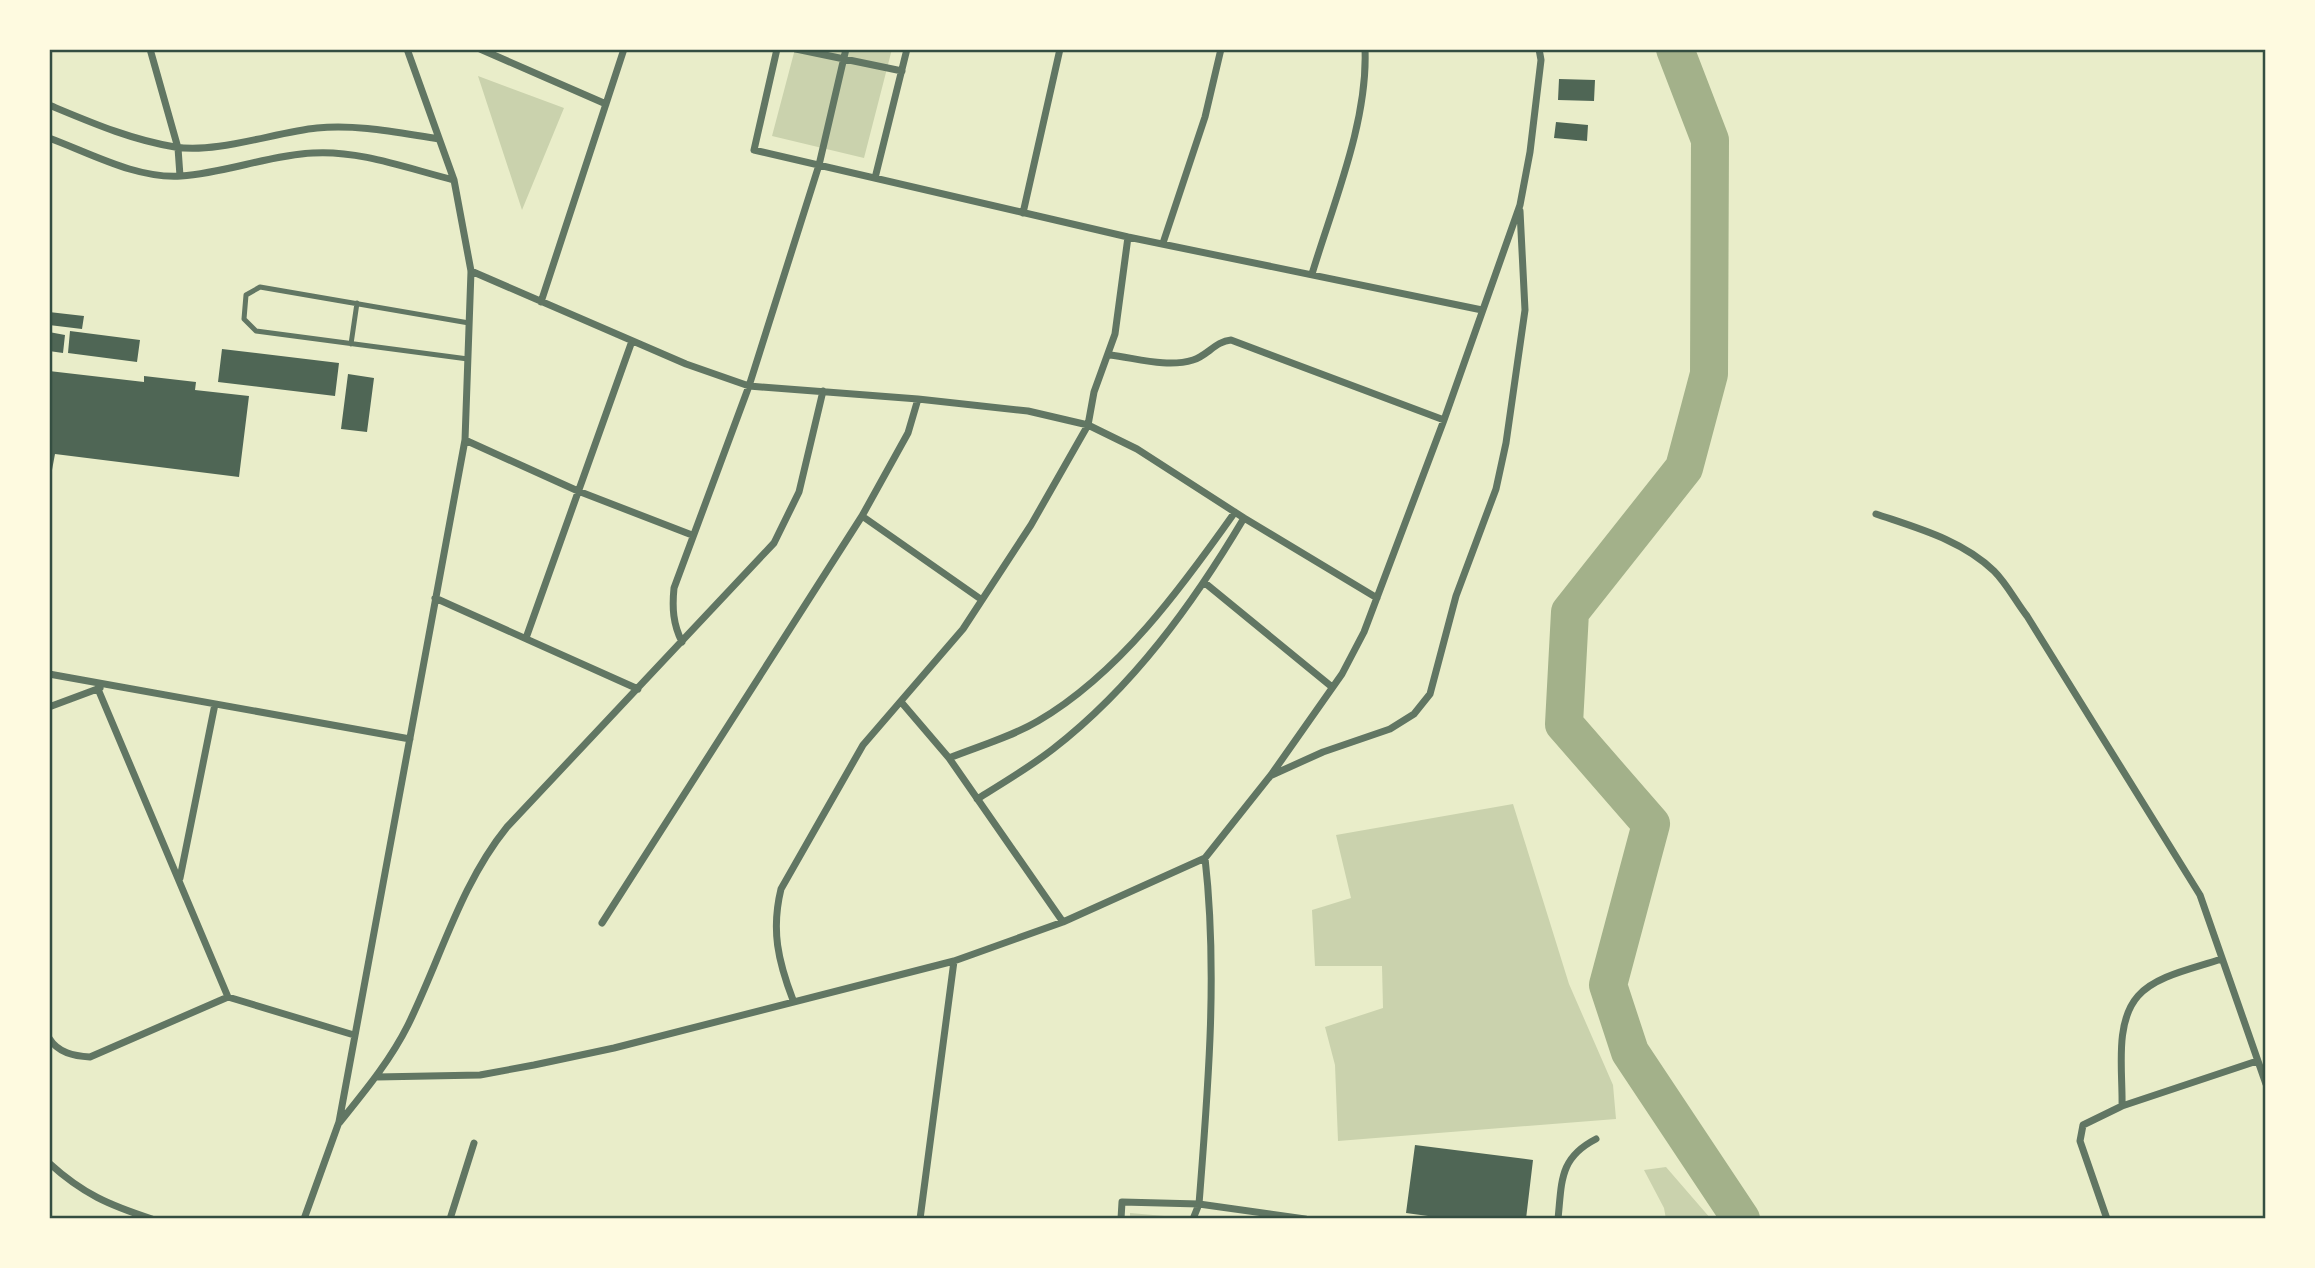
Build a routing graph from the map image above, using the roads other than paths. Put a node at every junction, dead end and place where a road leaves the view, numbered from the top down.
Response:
1 (150, 49) edge
2 (407, 49) edge
3 (480, 49) edge
4 (624, 49) edge
5 (777, 49) edge
6 (796, 49) edge
7 (846, 49) edge
8 (907, 49) edge
9 (1060, 49) edge
10 (1221, 49) edge
11 (1355, 49) edge
12 (1539, 49) edge
13 (1365, 50) edge
14 (843, 59) junction
15 (902, 71) junction
16 (606, 104) junction
17 (49, 105) edge
18 (49, 138) edge
19 (439, 139) junction
20 (177, 148) junction
21 (819, 165) junction
22 (180, 176) junction
23 (875, 178) junction
24 (454, 180) junction
25 (1520, 205) junction
26 (1023, 213) junction
27 (1128, 237) junction
28 (1163, 243) junction
29 (471, 271) junction
30 (1312, 274) junction
31 (541, 302) junction
32 (358, 303) junction
33 (1482, 310) junction
34 (469, 323) junction
35 (632, 341) junction
36 (351, 344) junction
37 (1110, 355) junction
38 (468, 359) junction
39 (749, 386) junction
40 (823, 391) junction
41 (918, 399) junction
42 (1444, 420) junction
43 (1088, 425) junction
44 (465, 440) junction
45 (578, 491) junction
46 (1235, 512) junction
47 (1876, 514) dead end
48 (862, 516) junction
49 (1244, 518) junction
50 (692, 535) junction
51 (1205, 583) junction
52 (435, 598) junction
53 (1377, 598) junction
54 (982, 600) junction
55 (526, 638) junction
56 (682, 642) junction
57 (49, 674) edge
58 (107, 685) junction
59 (1332, 687) junction
60 (97, 689) junction
61 (638, 689) junction
62 (902, 703) junction
63 (215, 704) junction
64 (49, 707) edge
65 (411, 739) junction
66 (949, 758) junction
67 (1271, 775) junction
68 (977, 799) junction
69 (1205, 858) junction
70 (180, 879) junction
71 (1063, 922) junction
72 (602, 923) dead end
73 (2221, 959) junction
74 (954, 961) junction
75 (228, 997) junction
76 (793, 1000) junction
77 (354, 1035) junction
78 (49, 1038) edge
79 (2257, 1060) junction
80 (377, 1077) junction
81 (2266, 1084) edge
82 (2122, 1106) junction
83 (340, 1122) junction
84 (1596, 1139) dead end
85 (474, 1143) dead end
86 (49, 1163) edge
87 (1199, 1204) junction
88 (152, 1219) edge
89 (304, 1219) edge
90 (450, 1219) edge
91 (920, 1219) edge
92 (1121, 1219) edge
93 (1193, 1219) edge
94 (1305, 1219) edge
95 (1558, 1219) edge
96 (2107, 1219) edge

1 - 20 street
2 - 19 street
3 - 16 street
4 - 16 street
5 - 21 street
6 - 14 street
7 - 14 street
8 - 15 street
9 - 26 street
10 - 28 street
11 - 13 street
12 - 25 street
13 - 30 street
14 - 15 street
14 - 21 street
15 - 23 street
16 - 31 street
17 - 20 street
18 - 22 street
19 - 20 street
19 - 24 street
20 - 22 street
21 - 23 street
21 - 39 street
22 - 24 street
23 - 26 street
24 - 29 street
25 - 33 street
25 - 67 street
26 - 27 street
27 - 28 street
27 - 37 street
28 - 30 street
29 - 31 street
29 - 34 street
30 - 33 street
31 - 35 street
32 - 34 lane
32 - 36 lane
32 - 36 lane
33 - 42 street
34 - 38 street
35 - 39 street
35 - 45 street
36 - 38 lane
37 - 42 street
37 - 43 street
38 - 44 street
39 - 40 street
39 - 50 street
40 - 41 street
40 - 56 street
41 - 43 street
41 - 48 street
42 - 53 street
43 - 46 street
43 - 54 street
44 - 45 street
44 - 52 street
45 - 50 street
45 - 55 street
46 - 49 street
46 - 66 street
47 - 73 street
48 - 54 street
48 - 72 street
49 - 51 street
49 - 53 street
50 - 56 street
51 - 59 street
51 - 68 street
52 - 55 street
52 - 65 street
53 - 59 street
54 - 62 street
55 - 61 street
56 - 61 street
57 - 58 street
58 - 60 street
58 - 63 street
59 - 67 street
60 - 64 street
60 - 70 street
61 - 80 street
62 - 66 street
62 - 76 street
63 - 65 street
63 - 70 street
65 - 77 street
66 - 68 street
67 - 69 street
68 - 71 street
69 - 71 street
69 - 87 street
70 - 75 street
71 - 74 street
73 - 79 street
73 - 82 street
74 - 76 street
74 - 91 street
75 - 77 street
75 - 78 street
76 - 80 street
77 - 83 street
79 - 81 street
79 - 82 street
80 - 83 street
82 - 96 street
83 - 89 street
84 - 95 street
85 - 90 street
86 - 88 street
87 - 92 street
87 - 93 street
87 - 94 street

